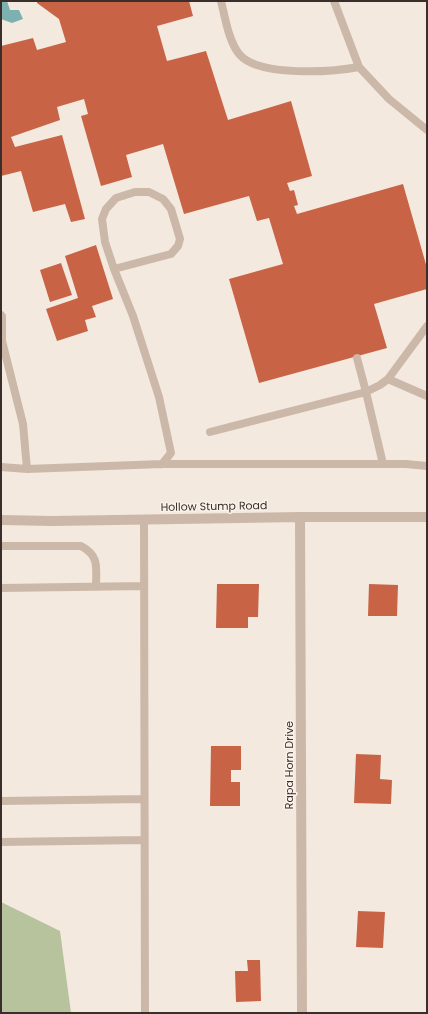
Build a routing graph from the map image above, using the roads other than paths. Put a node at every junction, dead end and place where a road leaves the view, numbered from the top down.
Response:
1 (221, 1) edge
2 (334, 1) edge
3 (358, 67) junction
4 (427, 130) edge
5 (114, 270) junction
6 (1, 315) edge
7 (427, 326) edge
8 (1, 342) edge
9 (357, 358) dead end
10 (388, 379) junction
11 (366, 392) junction
12 (427, 396) edge
13 (210, 432) dead end
14 (162, 464) junction
15 (383, 464) junction
16 (427, 466) edge
17 (1, 467) edge
18 (28, 469) junction
19 (300, 517) junction
20 (427, 517) edge
21 (144, 519) junction
22 (1, 520) edge
23 (1, 546) edge
24 (144, 586) junction
25 (96, 587) junction
26 (1, 588) edge
27 (144, 799) junction
28 (1, 801) edge
29 (144, 840) junction
30 (1, 842) edge
31 (145, 1013) edge
32 (302, 1013) edge

1 - 3 lane
2 - 3 lane
3 - 4 lane
5 - 5 lane
5 - 14 lane
6 - 8 lane
7 - 10 lane
8 - 18 lane
9 - 11 lane
10 - 11 lane
10 - 12 lane
11 - 13 lane
11 - 15 lane
14 - 15 lane
14 - 18 lane
15 - 16 lane
17 - 18 lane
19 - 20 street, Hollow Stump Road
19 - 21 street, Hollow Stump Road
19 - 32 street, Rapa Horn Drive
21 - 22 street, Hollow Stump Road
21 - 24 lane
23 - 25 lane
24 - 25 lane
24 - 27 lane
25 - 26 lane
27 - 28 lane
27 - 29 lane
29 - 30 lane
29 - 31 lane

